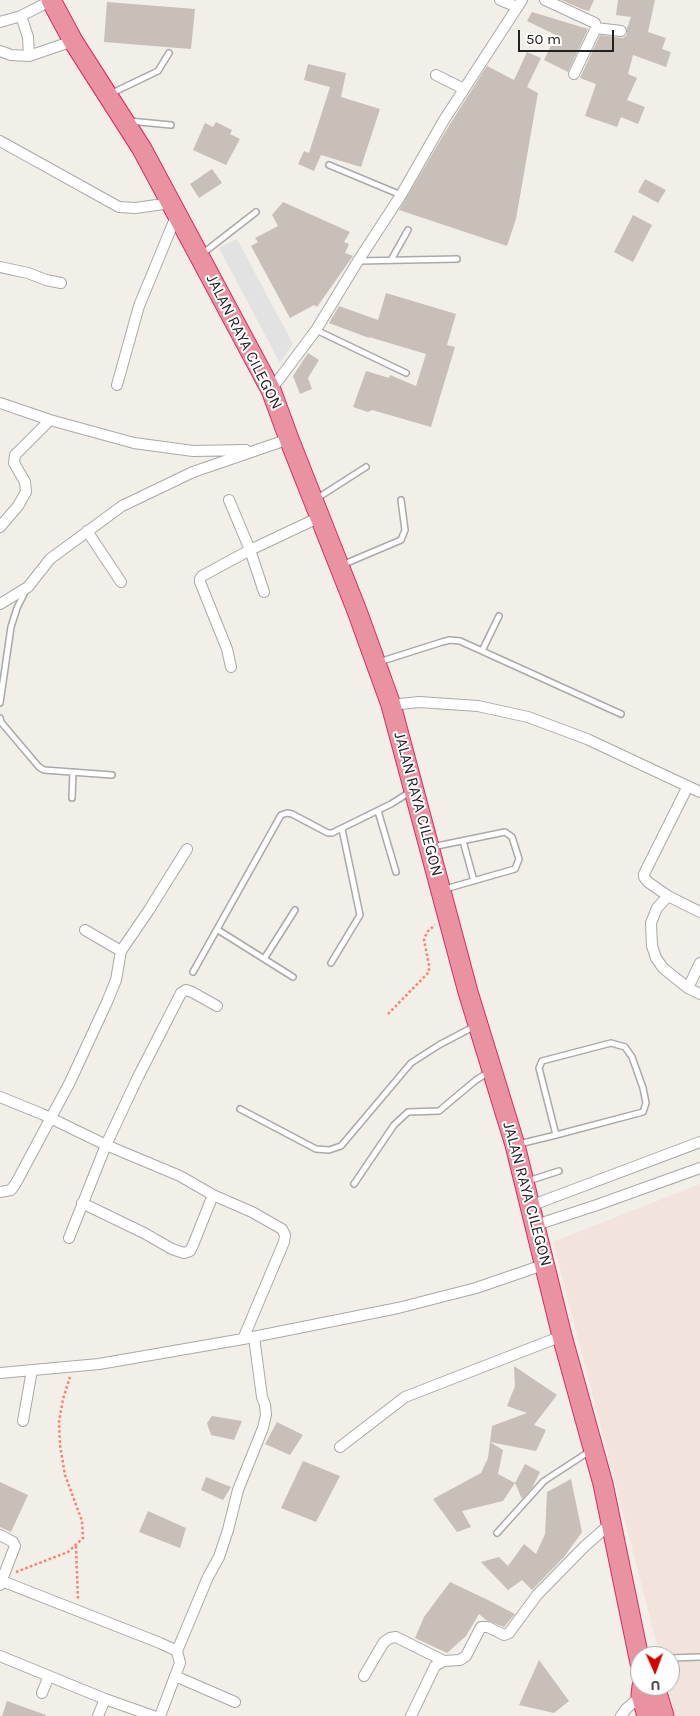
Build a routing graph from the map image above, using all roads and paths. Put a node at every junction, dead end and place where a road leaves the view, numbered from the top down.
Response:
1 (52, 0) edge
2 (500, 0) edge
3 (545, 0) edge
4 (520, 3) edge
5 (21, 16) junction
6 (0, 22) edge
7 (596, 28) junction
8 (621, 31) dead end
9 (73, 41) junction
10 (0, 51) edge
11 (169, 53) dead end
12 (29, 56) junction
13 (574, 74) dead end
14 (436, 75) dead end
15 (464, 89) junction
16 (107, 95) junction
17 (124, 120) junction
18 (171, 125) dead end
19 (0, 141) edge
20 (329, 165) dead end
21 (401, 195) junction
22 (174, 208) junction
23 (256, 212) dead end
24 (408, 230) dead end
25 (200, 256) junction
26 (457, 259) dead end
27 (391, 260) junction
28 (358, 261) junction
29 (0, 267) edge
30 (62, 283) dead end
31 (316, 330) junction
32 (406, 372) dead end
33 (116, 385) dead end
34 (272, 390) junction
35 (0, 403) edge
36 (50, 420) junction
37 (289, 439) junction
38 (257, 450) junction
39 (366, 467) dead end
40 (229, 500) dead end
41 (401, 500) dead end
42 (316, 509) junction
43 (0, 527) edge
44 (86, 532) junction
45 (250, 550) junction
46 (340, 566) junction
47 (121, 582) dead end
48 (28, 587) junction
49 (264, 592) dead end
50 (0, 604) edge
51 (499, 616) dead end
52 (482, 651) junction
53 (376, 663) junction
54 (231, 667) dead end
55 (0, 703) edge
56 (391, 705) junction
57 (621, 714) dead end
58 (0, 718) edge
59 (74, 772) junction
60 (112, 775) dead end
61 (688, 786) junction
62 (414, 789) junction
63 (700, 792) edge
64 (72, 798) dead end
65 (378, 811) junction
66 (342, 829) junction
67 (463, 841) junction
68 (430, 848) junction
69 (186, 849) dead end
70 (396, 872) dead end
71 (474, 881) junction
72 (441, 890) junction
73 (668, 896) junction
74 (295, 910) dead end
75 (699, 910) edge
76 (448, 915) junction
77 (84, 930) dead end
78 (218, 930) junction
79 (121, 951) junction
80 (264, 959) junction
81 (331, 963) dead end
82 (700, 964) edge
83 (193, 972) dead end
84 (293, 978) dead end
85 (688, 988) junction
86 (700, 994) edge
87 (217, 1006) dead end
88 (388, 1014) dead end
89 (478, 1025) junction
90 (492, 1070) junction
91 (0, 1097) edge
92 (240, 1109) dead end
93 (50, 1118) junction
94 (556, 1135) junction
95 (700, 1142) edge
96 (106, 1145) junction
97 (516, 1145) junction
98 (700, 1168) edge
99 (558, 1172) dead end
100 (525, 1182) junction
101 (354, 1184) dead end
102 (0, 1192) edge
103 (213, 1195) junction
104 (82, 1203) junction
105 (530, 1206) junction
106 (536, 1225) junction
107 (69, 1238) dead end
108 (546, 1264) junction
109 (562, 1336) junction
110 (254, 1337) junction
111 (243, 1339) junction
112 (78, 1366) junction
113 (32, 1370) junction
114 (0, 1373) edge
115 (24, 1421) dead end
116 (340, 1447) dead end
117 (592, 1450) junction
118 (611, 1523) junction
119 (497, 1533) dead end
120 (0, 1535) edge
121 (76, 1546) junction
122 (2, 1581) edge
123 (78, 1611) junction
124 (637, 1646) edge
125 (177, 1651) junction
126 (0, 1656) edge
127 (700, 1657) edge
128 (680, 1658) edge
129 (444, 1661) junction
130 (49, 1676) junction
131 (175, 1676) junction
132 (364, 1676) dead end
133 (42, 1693) dead end
134 (640, 1696) edge
135 (648, 1696) edge
136 (653, 1696) edge
137 (105, 1699) junction
138 (235, 1702) dead end
139 (98, 1716) edge
140 (153, 1716) edge
141 (160, 1716) edge
142 (411, 1716) edge
143 (621, 1716) edge
144 (647, 1716) edge
145 (664, 1716) edge

1 - 5 street
1 - 9 highway, JALAN RAYA CILEGON
2 - 4 street
3 - 7 street
4 - 15 street
5 - 6 street
5 - 12 street
7 - 8 street
7 - 13 street
9 - 12 street
9 - 16 highway, JALAN RAYA CILEGON
10 - 12 street
11 - 16 lane
14 - 15 street
15 - 21 street
16 - 17 highway, JALAN RAYA CILEGON
17 - 18 lane
17 - 22 highway, JALAN RAYA CILEGON
19 - 22 street
20 - 21 lane
21 - 28 street
22 - 25 highway, JALAN RAYA CILEGON
22 - 33 street
23 - 25 lane
24 - 27 lane
25 - 34 highway, JALAN RAYA CILEGON
26 - 27 lane
27 - 28 lane
28 - 31 street
29 - 30 street
31 - 32 lane
31 - 34 street
34 - 37 highway, JALAN RAYA CILEGON
35 - 36 street
36 - 38 street
36 - 43 street
37 - 38 street
37 - 42 highway, JALAN RAYA CILEGON
38 - 44 street
39 - 42 lane
40 - 45 street
41 - 46 lane
42 - 45 street
42 - 46 highway, JALAN RAYA CILEGON
44 - 47 street
44 - 48 street
45 - 49 street
45 - 54 street
46 - 53 highway, JALAN RAYA CILEGON
48 - 50 street
48 - 55 lane
51 - 52 lane
52 - 53 lane
52 - 57 lane
53 - 56 highway, JALAN RAYA CILEGON
56 - 61 street
56 - 62 highway, JALAN RAYA CILEGON
58 - 59 lane
59 - 60 lane
59 - 64 lane
61 - 63 street
61 - 73 street
62 - 65 lane
62 - 68 highway, JALAN RAYA CILEGON
65 - 66 lane
65 - 70 lane
66 - 78 lane
66 - 81 lane
67 - 68 lane
67 - 71 lane
67 - 71 lane
68 - 72 highway, JALAN RAYA CILEGON
69 - 79 street
71 - 72 lane
72 - 76 highway, JALAN RAYA CILEGON
73 - 75 street
73 - 85 street
74 - 80 lane
76 - 88 path
76 - 89 highway, JALAN RAYA CILEGON
77 - 79 street
78 - 80 lane
78 - 83 lane
79 - 93 street
80 - 84 lane
82 - 85 street
85 - 86 street
87 - 96 street
89 - 90 highway, JALAN RAYA CILEGON
89 - 92 lane
90 - 97 highway, JALAN RAYA CILEGON
90 - 101 lane
91 - 93 street
93 - 96 street
93 - 102 street
94 - 94 lane
94 - 97 lane
95 - 105 street
96 - 103 street
96 - 104 street
97 - 100 highway, JALAN RAYA CILEGON
98 - 106 street
99 - 100 lane
100 - 105 highway, JALAN RAYA CILEGON
103 - 104 street
103 - 111 street
104 - 107 street
105 - 106 highway, JALAN RAYA CILEGON
106 - 108 highway, JALAN RAYA CILEGON
108 - 109 highway, JALAN RAYA CILEGON
108 - 110 street
109 - 116 street
109 - 117 highway, JALAN RAYA CILEGON
110 - 111 street
110 - 125 street
111 - 112 street
112 - 113 street
112 - 121 path
113 - 114 street
113 - 115 street
117 - 118 highway, JALAN RAYA CILEGON
117 - 119 lane
118 - 124 highway, JALAN RAYA CILEGON
118 - 129 street
120 - 122 street
121 - 122 path
121 - 123 path
122 - 123 street
123 - 125 street
125 - 131 street
126 - 130 street
127 - 128 lane
129 - 132 street
129 - 142 street
130 - 133 street
130 - 137 street
131 - 138 street
131 - 141 street
134 - 143 street
135 - 144 highway
136 - 145 highway
137 - 139 street
137 - 140 street

